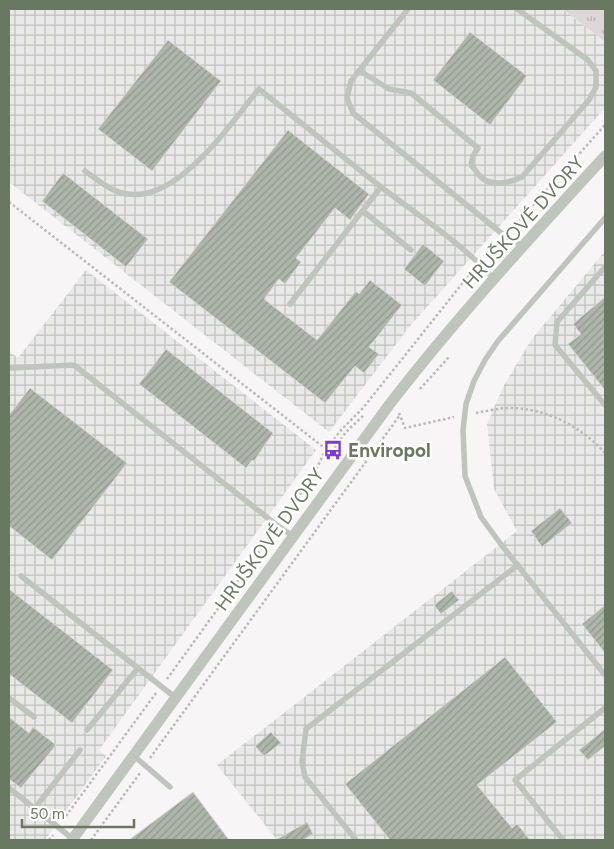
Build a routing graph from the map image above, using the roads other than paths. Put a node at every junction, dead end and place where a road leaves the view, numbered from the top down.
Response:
1 (408, 9) edge
2 (517, 9) edge
3 (360, 71) junction
4 (605, 156) edge
5 (85, 171) dead end
6 (381, 187) junction
7 (363, 211) junction
8 (605, 218) edge
9 (523, 246) junction
10 (411, 250) dead end
11 (605, 267) edge
12 (494, 279) junction
13 (290, 304) dead end
14 (9, 368) edge
15 (605, 405) edge
16 (293, 536) junction
17 (518, 565) junction
18 (21, 576) dead end
19 (138, 668) junction
20 (605, 675) edge
21 (9, 698) edge
22 (177, 698) junction
23 (605, 708) edge
24 (34, 717) dead end
25 (87, 730) dead end
26 (80, 750) dead end
27 (133, 755) junction
28 (170, 787) dead end
29 (9, 788) edge
30 (34, 808) junction
31 (73, 840) edge
32 (356, 840) edge
33 (563, 840) edge

1 - 3 lane
2 - 3 lane
3 - 9 lane
4 - 9 street, HRUŠKOVÉ DVORY
5 - 6 lane
6 - 7 lane
6 - 12 lane
7 - 10 lane
7 - 13 lane
8 - 17 lane
9 - 12 street, HRUŠKOVÉ DVORY
11 - 15 lane
12 - 16 street, HRUŠKOVÉ DVORY
14 - 16 lane
16 - 22 street, HRUŠKOVÉ DVORY
17 - 20 lane
17 - 32 lane
18 - 19 lane
19 - 22 lane
19 - 25 lane
21 - 24 lane
22 - 27 street, HRUŠKOVÉ DVORY
23 - 33 lane
26 - 30 lane
27 - 28 lane
27 - 31 street, HRUŠKOVÉ DVORY
29 - 30 lane
30 - 31 lane

